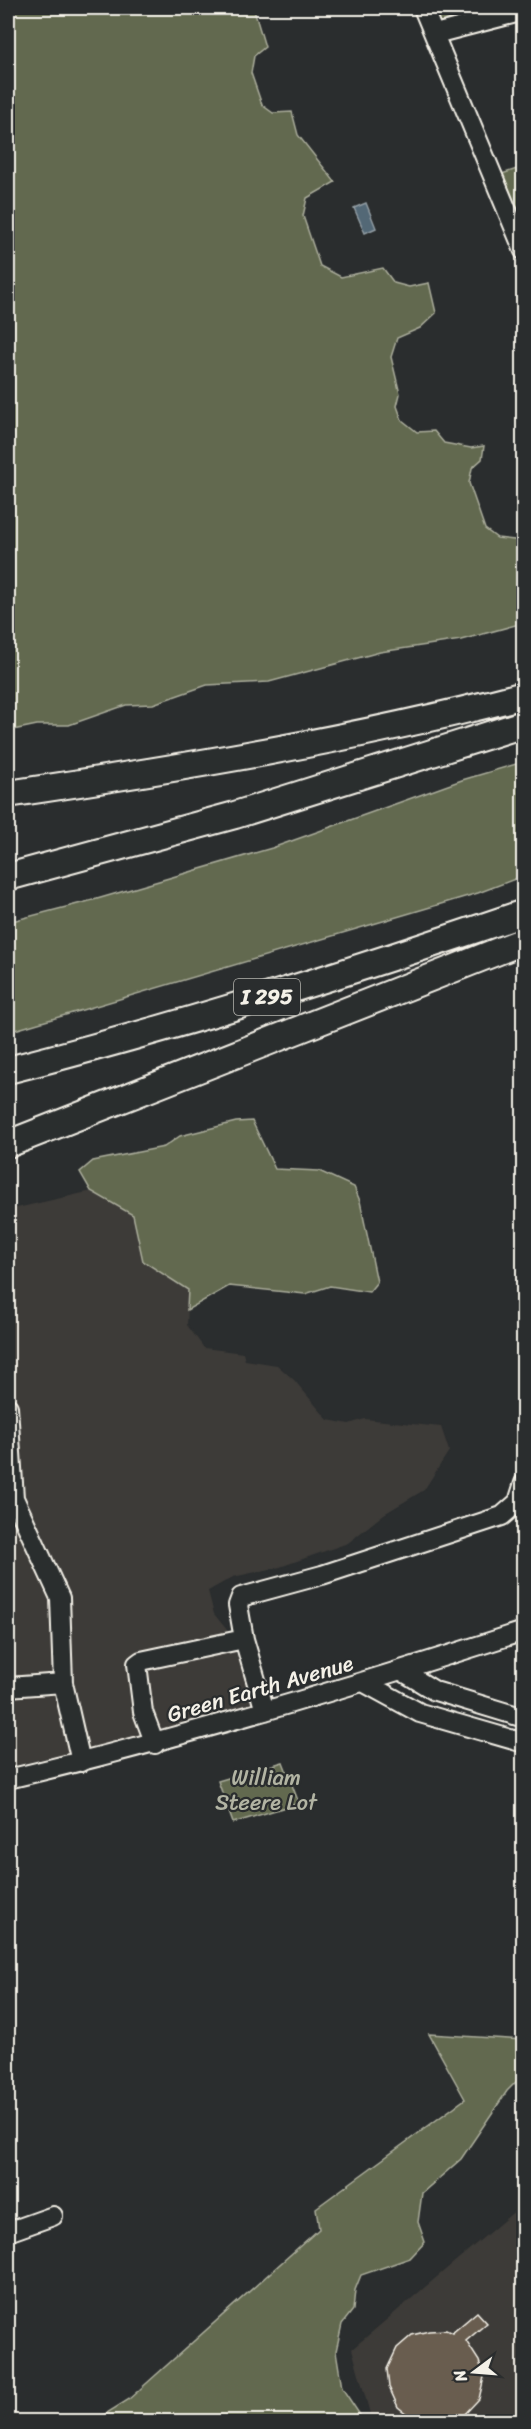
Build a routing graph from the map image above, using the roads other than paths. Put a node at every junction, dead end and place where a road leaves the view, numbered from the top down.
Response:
1 (423, 8) edge
2 (524, 11) edge
3 (435, 34) junction
4 (524, 251) edge
5 (524, 695) edge
6 (524, 724) edge
7 (8, 794) edge
8 (8, 877) edge
9 (524, 913) edge
10 (524, 941) edge
11 (8, 1070) edge
12 (8, 1144) edge
13 (8, 1407) edge
14 (524, 1483) edge
15 (524, 1631) edge
16 (244, 1639) junction
17 (402, 1671) junction
18 (63, 1683) junction
19 (365, 1683) junction
20 (8, 1687) edge
21 (265, 1711) junction
22 (524, 1718) edge
23 (524, 1743) edge
24 (155, 1744) junction
25 (81, 1762) junction
26 (8, 1779) edge
27 (53, 2216) dead end
28 (8, 2232) edge

1 - 3 street
2 - 3 street
3 - 4 street
5 - 7 highway
6 - 8 highway
9 - 11 highway, I 295
10 - 12 highway
13 - 18 street
14 - 16 street
15 - 17 street, Green Earth Avenue
16 - 21 street
16 - 24 street
17 - 19 street, Green Earth Avenue
17 - 22 street
18 - 20 street
18 - 25 street
19 - 21 street, Green Earth Avenue
19 - 23 street
21 - 24 street, Green Earth Avenue
24 - 25 street, Green Earth Avenue
25 - 26 street, Green Earth Avenue
27 - 28 street

